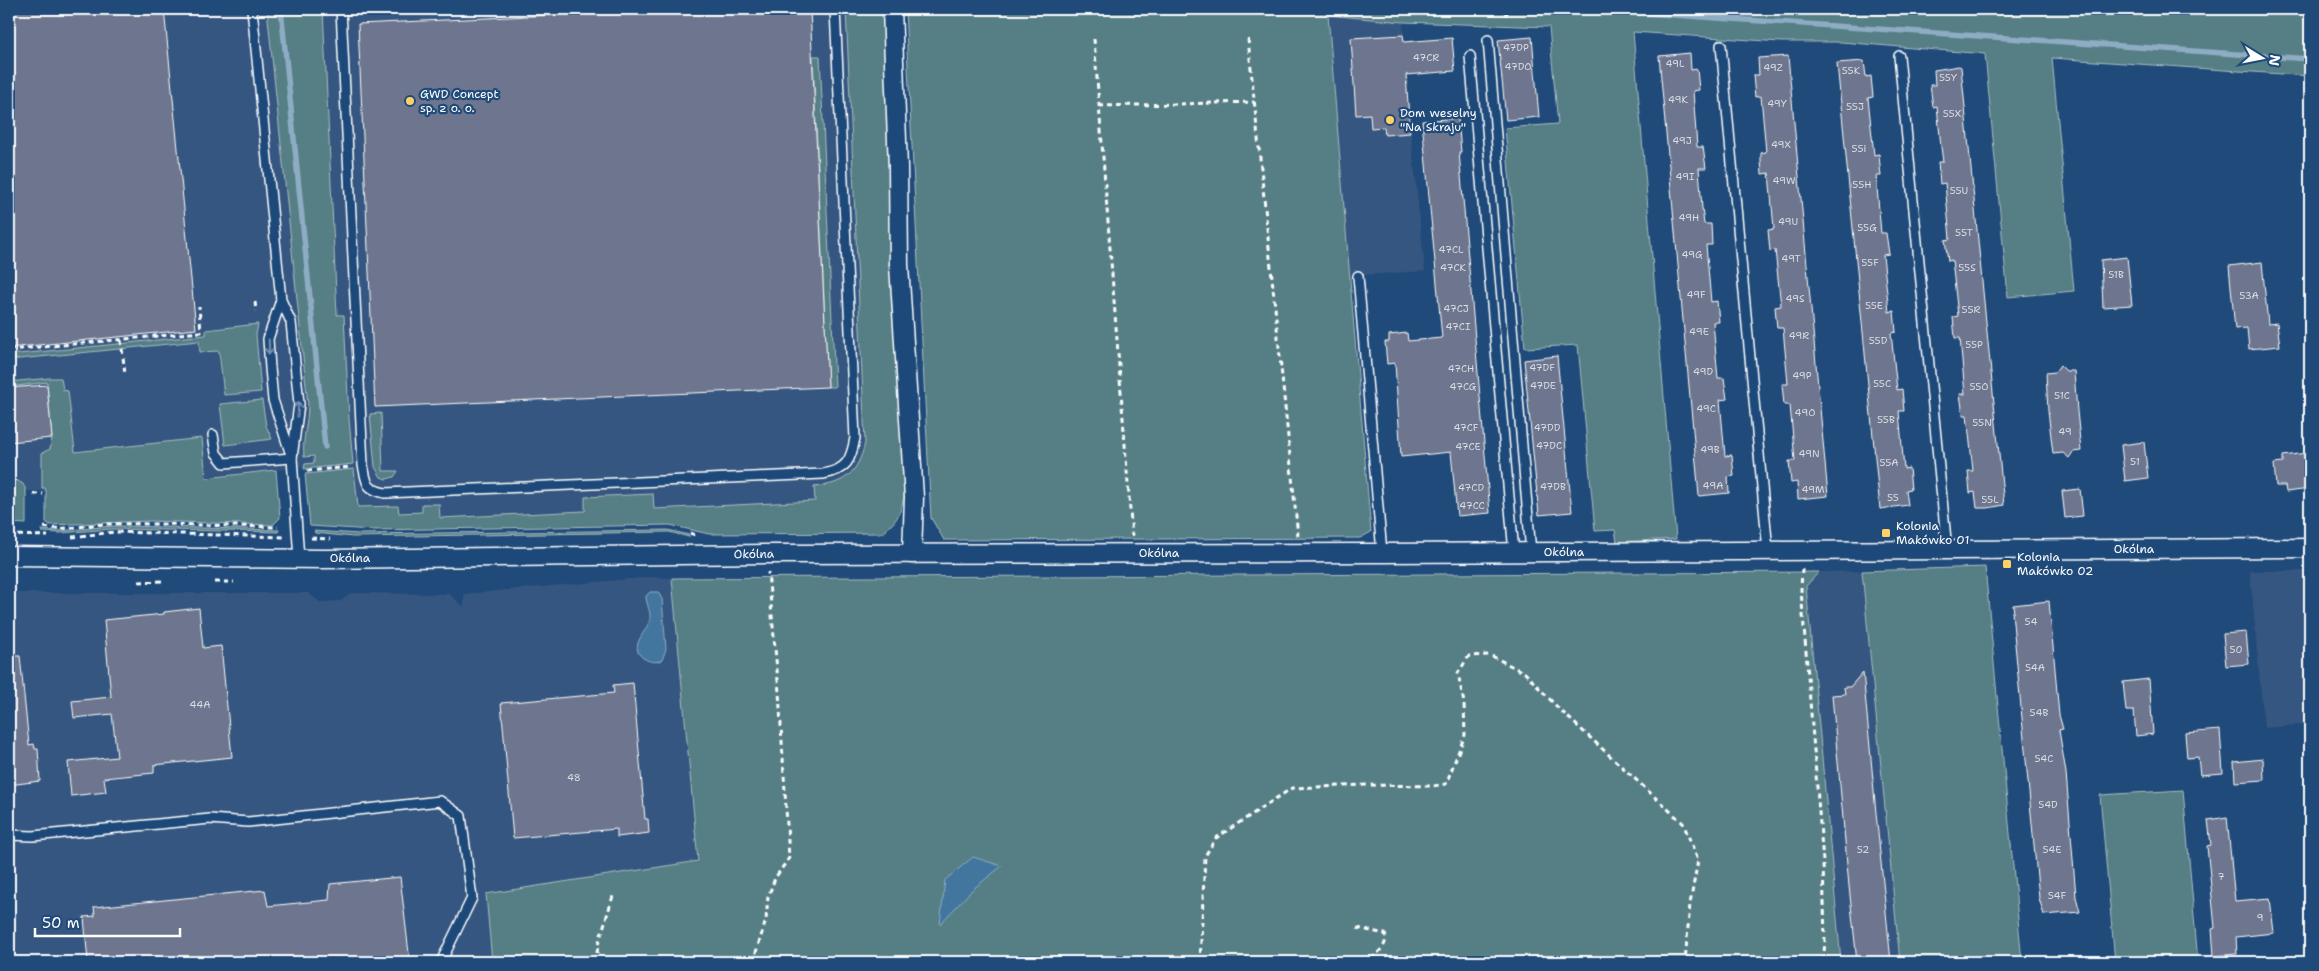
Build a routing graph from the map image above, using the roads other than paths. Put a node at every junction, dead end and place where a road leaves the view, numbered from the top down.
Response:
1 (252, 9) edge
2 (341, 9) edge
3 (836, 9) edge
4 (892, 9) edge
5 (1488, 40) dead end
6 (1721, 45) dead end
7 (1470, 56) dead end
8 (1899, 56) dead end
9 (1358, 276) dead end
10 (281, 300) junction
11 (213, 434) dead end
12 (292, 458) junction
13 (2310, 548) edge
14 (1947, 550) junction
15 (1768, 551) junction
16 (1382, 553) junction
17 (1514, 553) junction
18 (1531, 553) junction
19 (912, 554) junction
20 (9, 556) edge
21 (298, 558) junction
22 (9, 835) edge
23 (441, 962) edge

1 - 10 lane
2 - 3 lane
4 - 19 street
5 - 18 lane
6 - 15 lane
7 - 17 lane
8 - 14 lane
9 - 16 lane
12 -> 10 lane
10 -> 12 lane
11 - 12 lane
12 - 21 lane
13 - 14 street, Okólna
14 - 15 street, Okólna
15 - 18 street, Okólna
16 - 17 street, Okólna
16 - 19 street, Okólna
17 - 18 street, Okólna
19 - 21 street, Okólna
20 - 21 street, Okólna
22 - 23 lane

